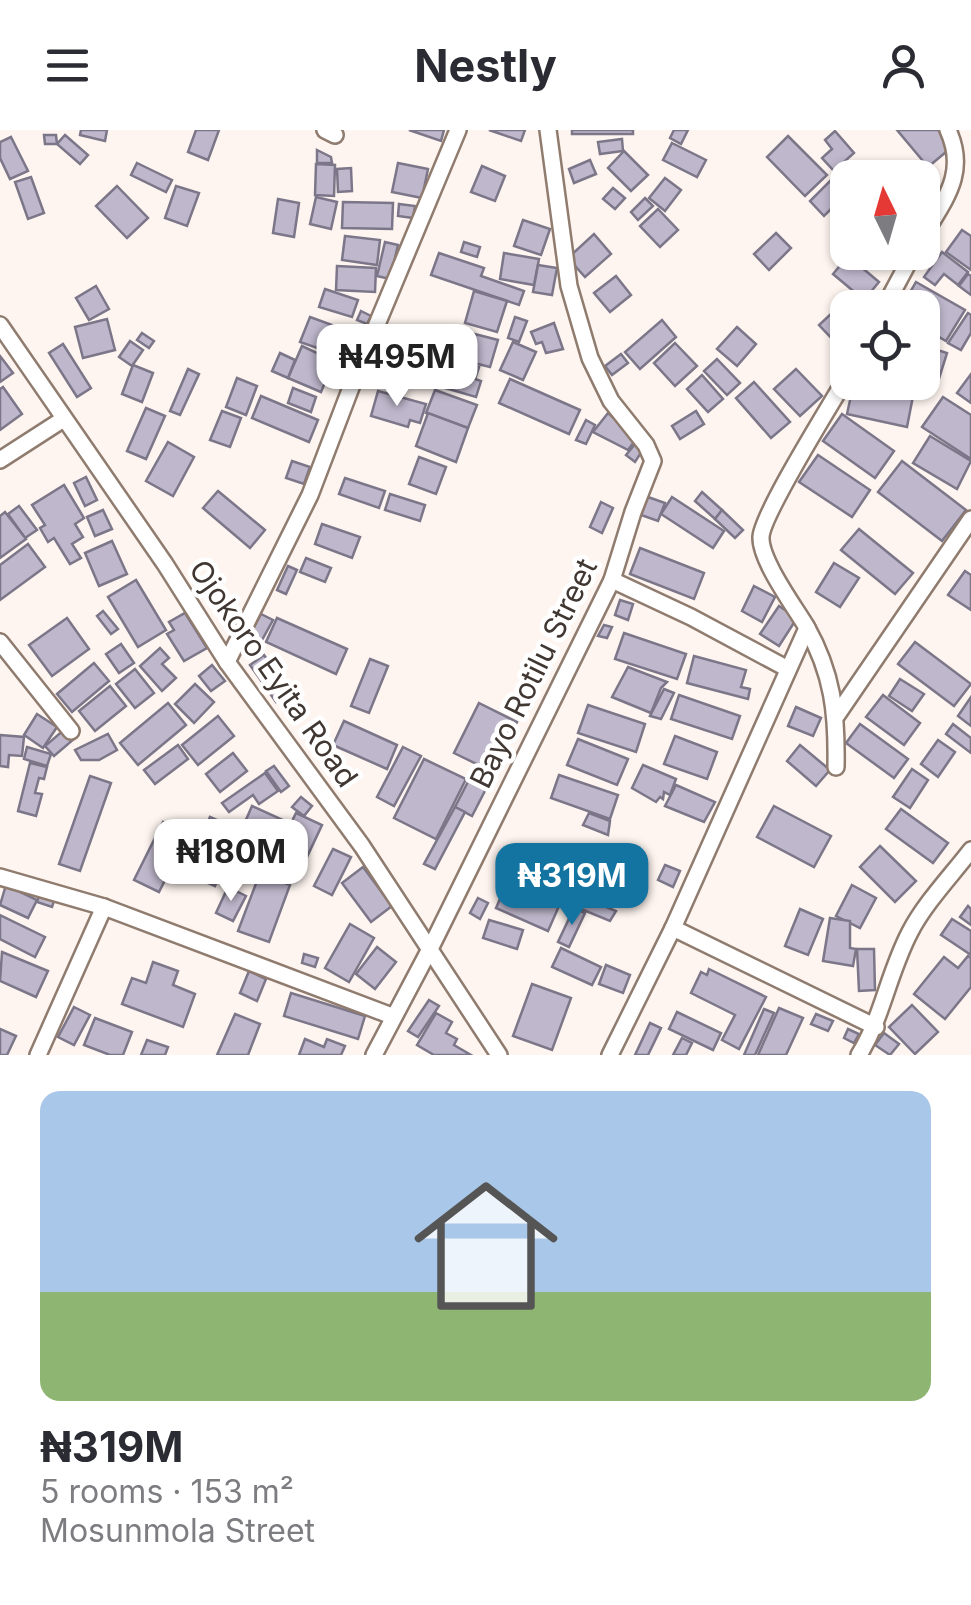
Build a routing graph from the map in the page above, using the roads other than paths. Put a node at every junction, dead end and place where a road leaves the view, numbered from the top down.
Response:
1 (458, 130) edge
2 (548, 130) edge
3 (948, 130) edge
4 (964, 176) edge
5 (940, 211) edge
6 (0, 326) edge
7 (834, 400) edge
8 (62, 420) junction
9 (0, 460) edge
10 (971, 519) edge
11 (612, 580) junction
12 (806, 628) junction
13 (0, 642) edge
14 (227, 662) junction
15 (788, 669) junction
16 (838, 715) junction
17 (72, 731) dead end
18 (836, 766) dead end
19 (971, 850) edge
20 (0, 877) edge
21 (104, 908) junction
22 (673, 928) junction
23 (431, 947) junction
24 (392, 1016) junction
25 (876, 1027) junction
26 (38, 1055) edge
27 (374, 1055) edge
28 (499, 1055) edge
29 (610, 1055) edge
30 (859, 1055) edge

1 - 14 street
2 - 11 street, Bayo Rotilu Street
3 - 4 street
4 - 5 street
6 - 8 street, Ojokoro Eyita Road
7 - 12 street
8 - 9 street
8 - 14 street, Ojokoro Eyita Road
10 - 16 street
11 - 15 street
11 - 23 street, Bayo Rotilu Street
12 - 15 street
12 - 16 street
13 - 17 street
14 - 23 street, Ojokoro Eyita Road
15 - 22 street
16 - 18 street
19 - 25 street
20 - 21 street
21 - 24 street
21 - 26 street
22 - 25 street
22 - 29 street
23 - 24 street, Bayo Rotilu Street
23 - 28 street, Ojokoro Eyita Road
24 - 27 street, Bayo Rotilu Street
25 - 30 street

